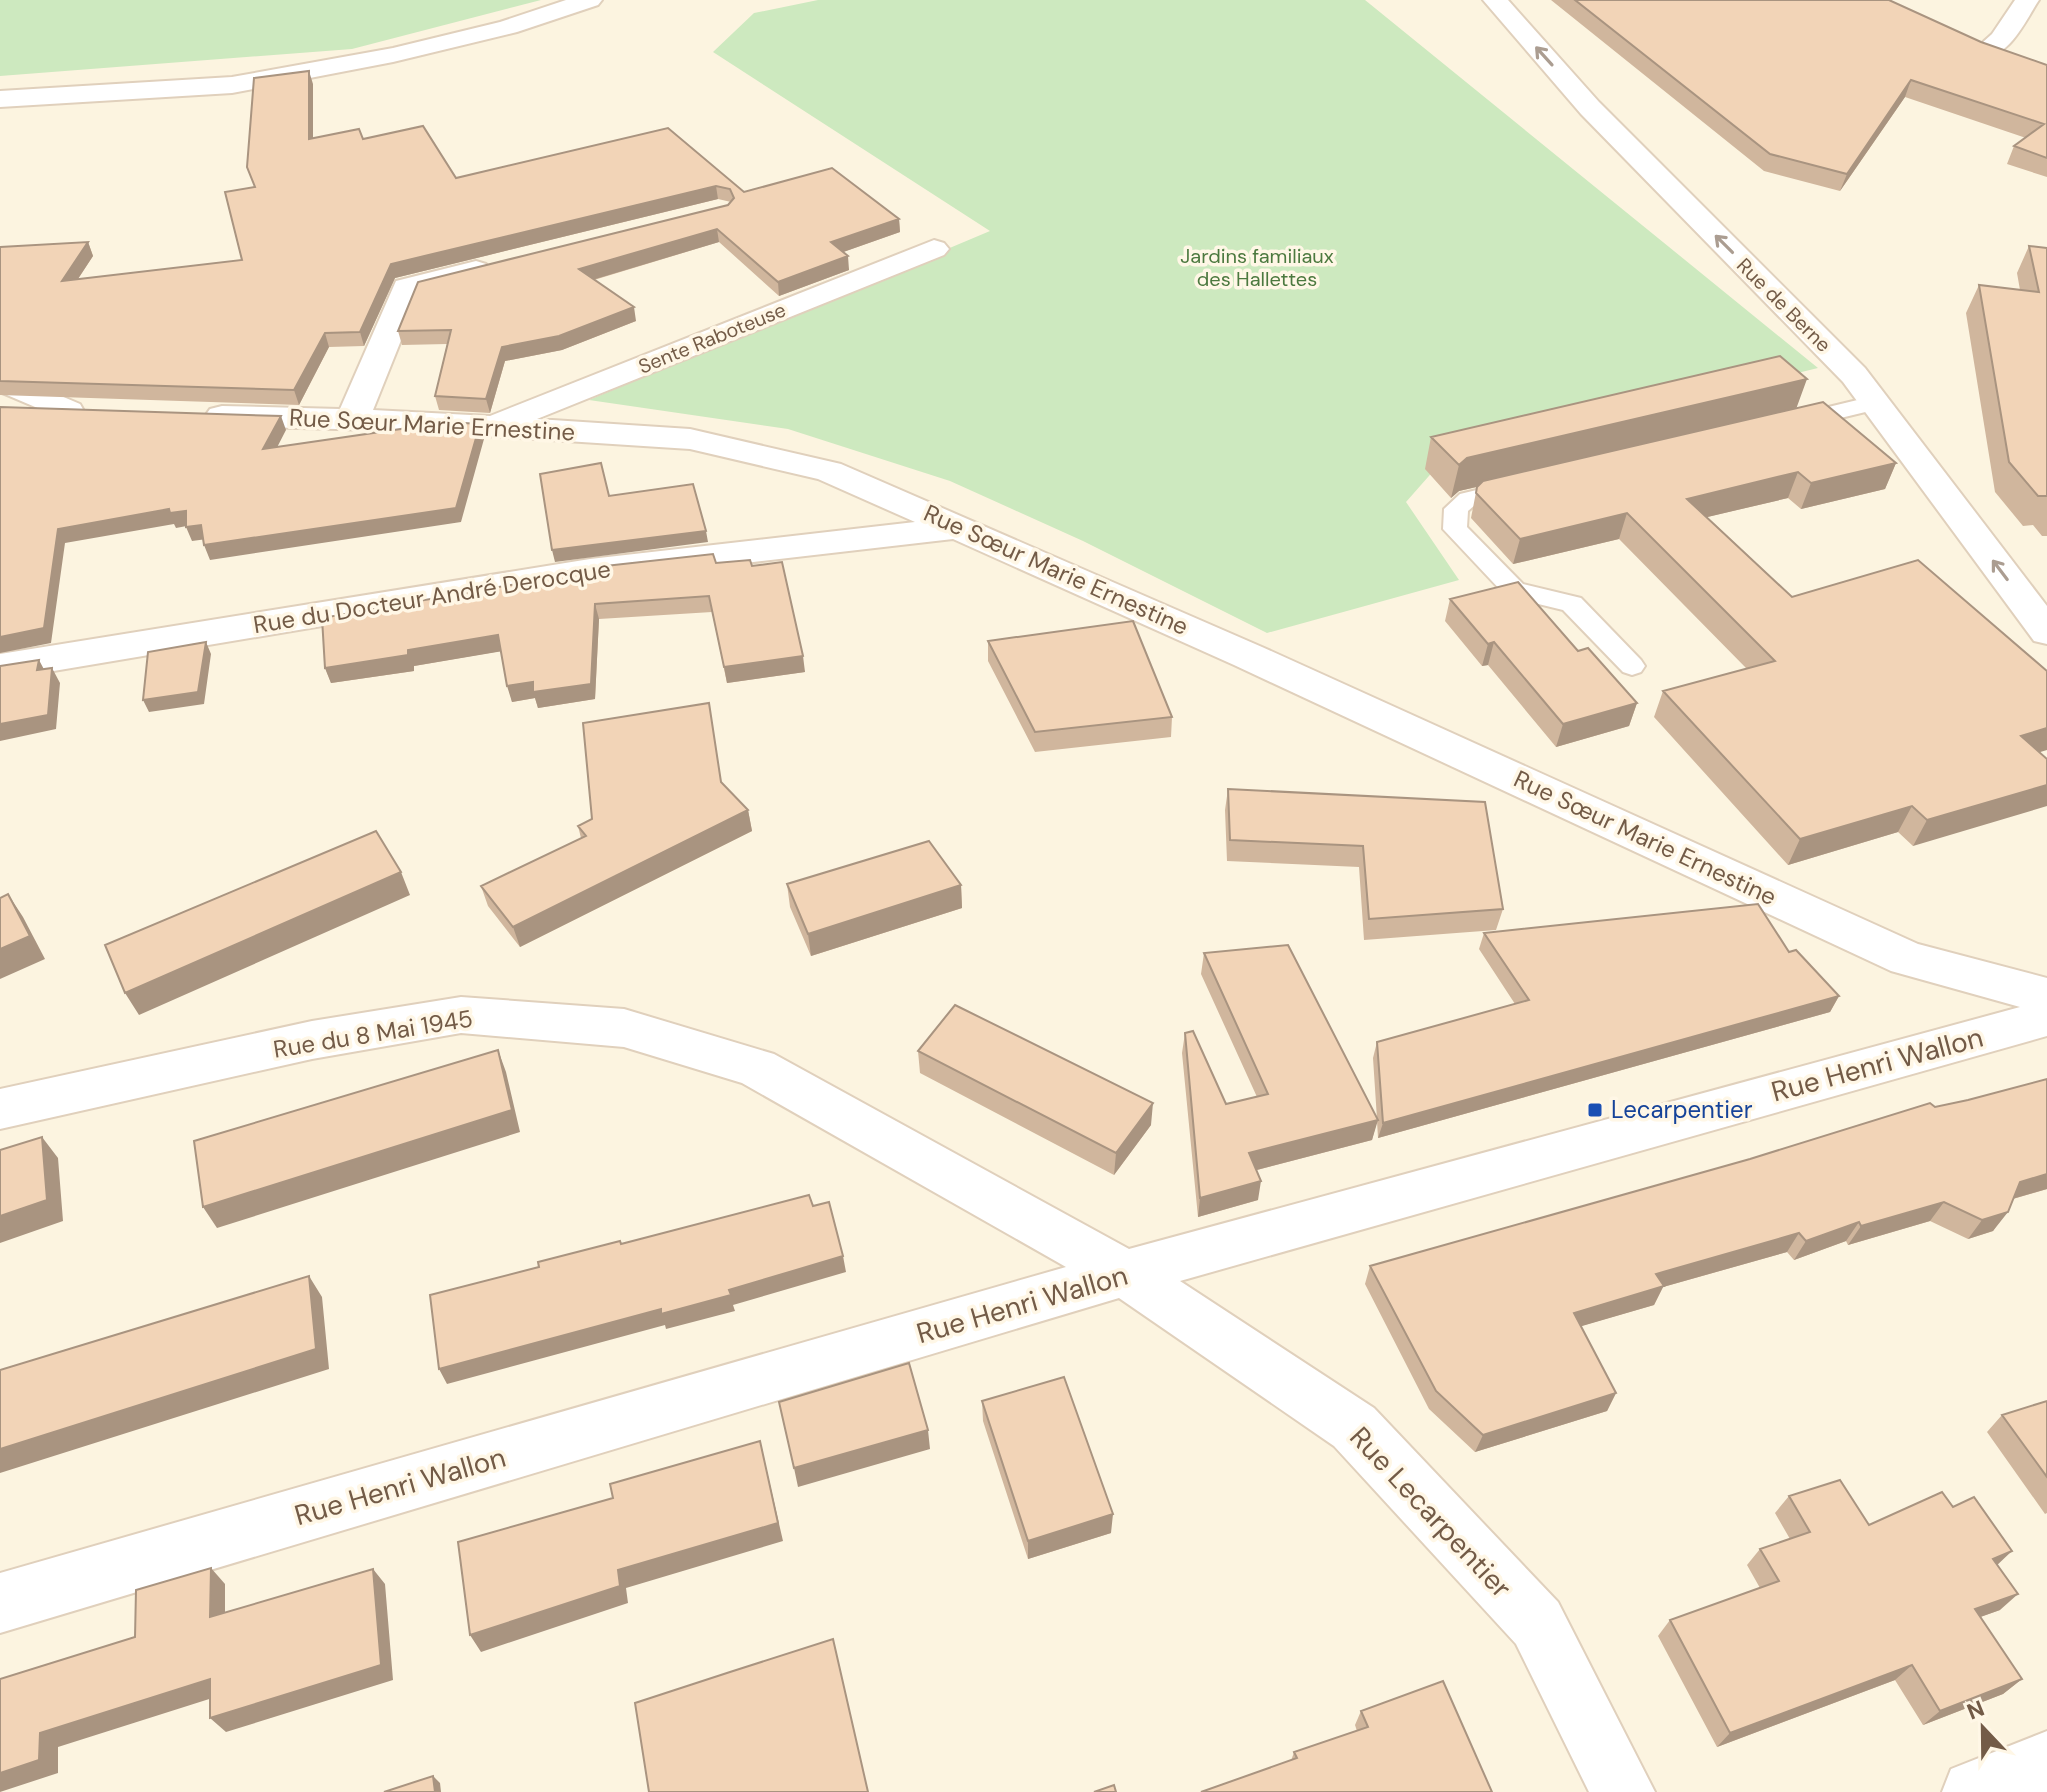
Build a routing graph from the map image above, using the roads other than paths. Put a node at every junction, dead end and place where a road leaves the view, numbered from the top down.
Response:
1 (590, 0) edge
2 (1495, 0) edge
3 (2027, 0) edge
4 (2009, 59) edge
5 (0, 99) edge
6 (934, 249) dead end
7 (496, 265) edge
8 (0, 380) edge
9 (1874, 403) junction
10 (0, 408) edge
11 (194, 415) edge
12 (352, 420) junction
13 (489, 426) junction
14 (1767, 428) edge
15 (1543, 482) edge
16 (962, 527) junction
17 (2047, 632) edge
18 (1632, 666) dead end
19 (0, 667) edge
20 (2047, 996) edge
21 (2047, 1018) edge
22 (0, 1109) edge
23 (1125, 1273) junction
24 (0, 1603) edge
25 (2047, 1763) edge
26 (1623, 1792) edge
27 (1974, 1792) edge

1 - 5 street
9 -> 2 street, Rue de Berne
3 - 4 street
6 - 13 street, Sente Raboteuse
7 - 12 street
8 - 10 street
9 - 14 lane
17 -> 9 street, Rue de Berne
11 - 12 street, Rue Sœur Marie Ernestine
12 - 13 street, Rue Sœur Marie Ernestine
13 - 16 street, Rue Sœur Marie Ernestine
15 - 18 lane
16 - 19 street, Rue du Docteur André Derocque
16 - 20 street, Rue Sœur Marie Ernestine
21 - 23 street, Rue Henri Wallon
22 - 23 street, Rue du 8 Mai 1945
23 - 24 street, Rue Henri Wallon
23 - 26 street, Rue Lecarpentier
25 - 27 street

